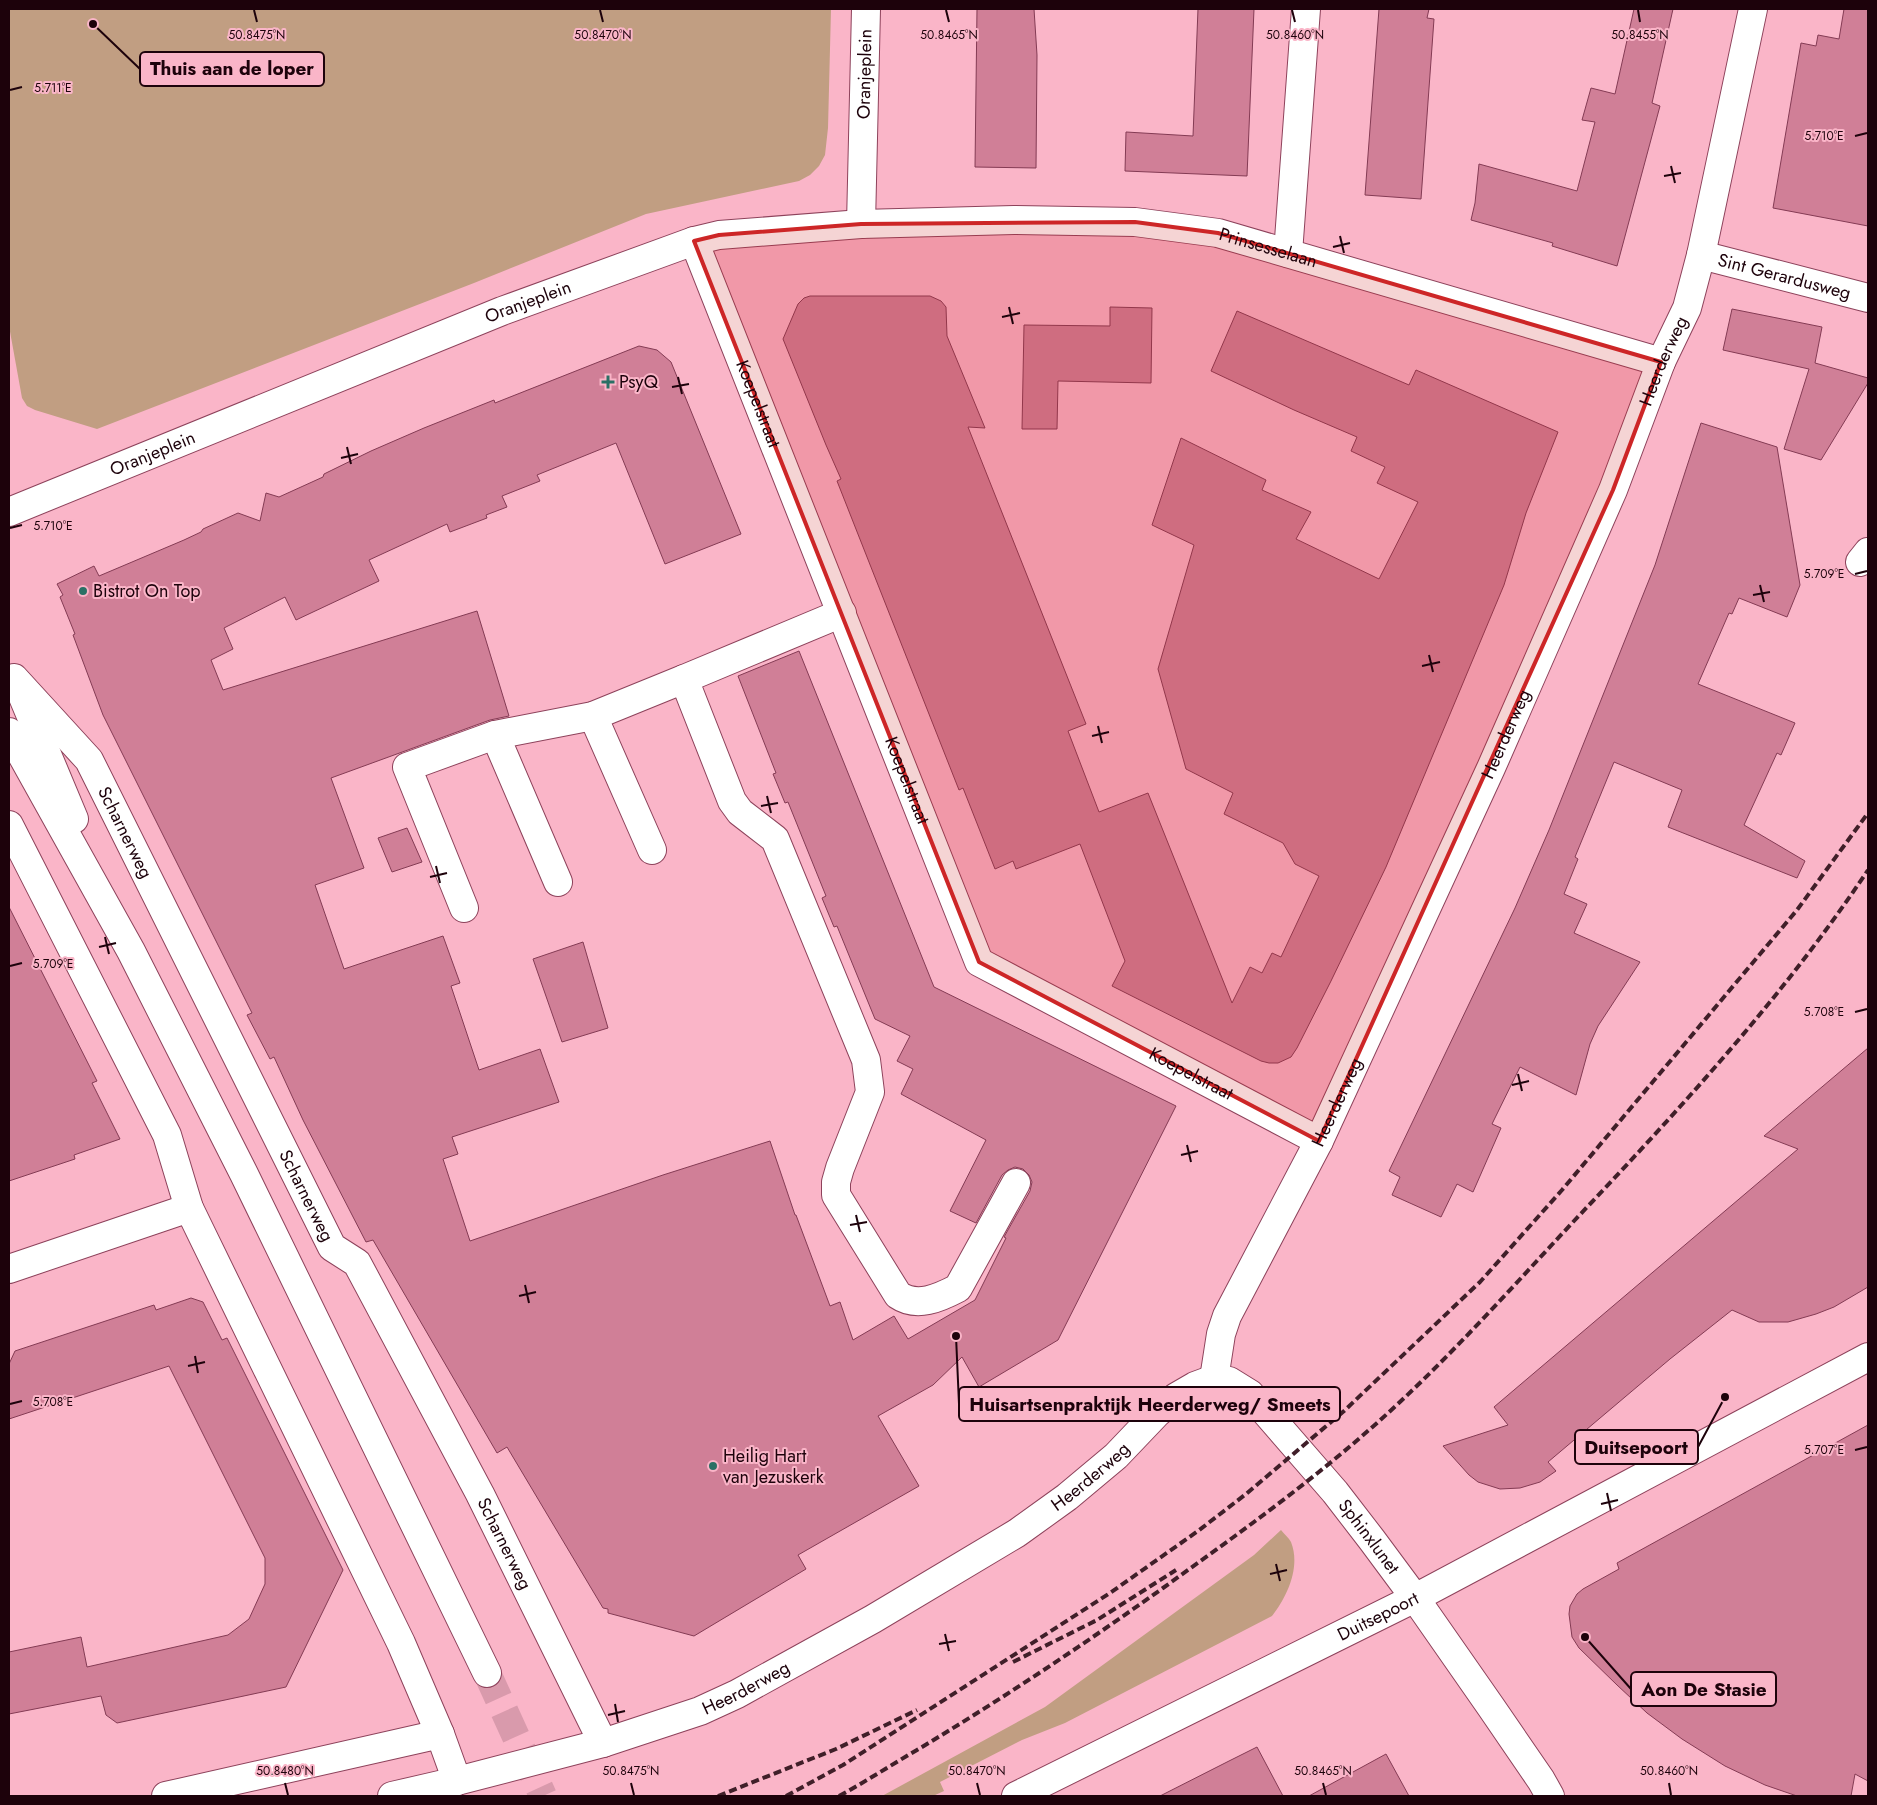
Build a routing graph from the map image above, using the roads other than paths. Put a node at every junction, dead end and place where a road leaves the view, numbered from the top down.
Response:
1 (866, 9) edge
2 (1306, 9) edge
3 (1753, 9) edge
4 (861, 224) junction
5 (694, 241) junction
6 (1288, 253) junction
7 (1701, 255) junction
8 (1868, 298) edge
9 (1662, 362) junction
10 (9, 512) edge
11 (842, 614) junction
12 (12, 670) edge
13 (684, 679) junction
14 (593, 716) junction
15 (9, 732) edge
16 (495, 735) junction
17 (9, 825) edge
18 (652, 850) dead end
19 (558, 882) dead end
20 (464, 908) dead end
21 (131, 951) junction
22 (1319, 1141) junction
23 (1016, 1183) dead end
24 (189, 1208) junction
25 (9, 1269) edge
26 (1868, 1357) edge
27 (1214, 1379) junction
28 (1415, 1598) junction
29 (488, 1673) tunnel mouth
30 (440, 1734) junction
31 (603, 1743) junction
32 (457, 1781) junction
33 (166, 1796) edge
34 (392, 1796) edge
35 (1016, 1796) edge
36 (1550, 1796) edge

1 - 4 street, Oranjeplein
2 - 6 street
3 - 7 street, Heerderweg
4 - 5 street, Oranjeplein
4 - 6 street, Prinsesselaan
5 - 10 street, Oranjeplein
5 - 11 street, Koepelstraat
6 - 9 street, Prinsesselaan
7 - 8 street, Sint Gerardusweg
7 - 9 street, Heerderweg
9 - 22 street, Heerderweg
11 - 13 street
11 - 22 street, Koepelstraat
12 - 21 street, Scharnerweg
12 - 31 street, Scharnerweg
13 - 14 street
13 - 23 street
14 - 16 street
14 - 18 street
15 - 21 street, Scharnerweg
16 - 19 street
16 - 20 street
17 - 24 street
21 - 29 street, Scharnerweg
22 - 27 street, Heerderweg
24 - 25 street
24 - 30 street
26 - 28 street, Duitsepoort
27 - 28 street, Sphinxlunet
27 - 31 street, Heerderweg
28 - 35 street, Duitsepoort
28 - 36 street, Sphinxlunet
30 - 32 street
30 - 33 street
31 - 32 street, Heerderweg
32 - 34 street, Heerderweg

